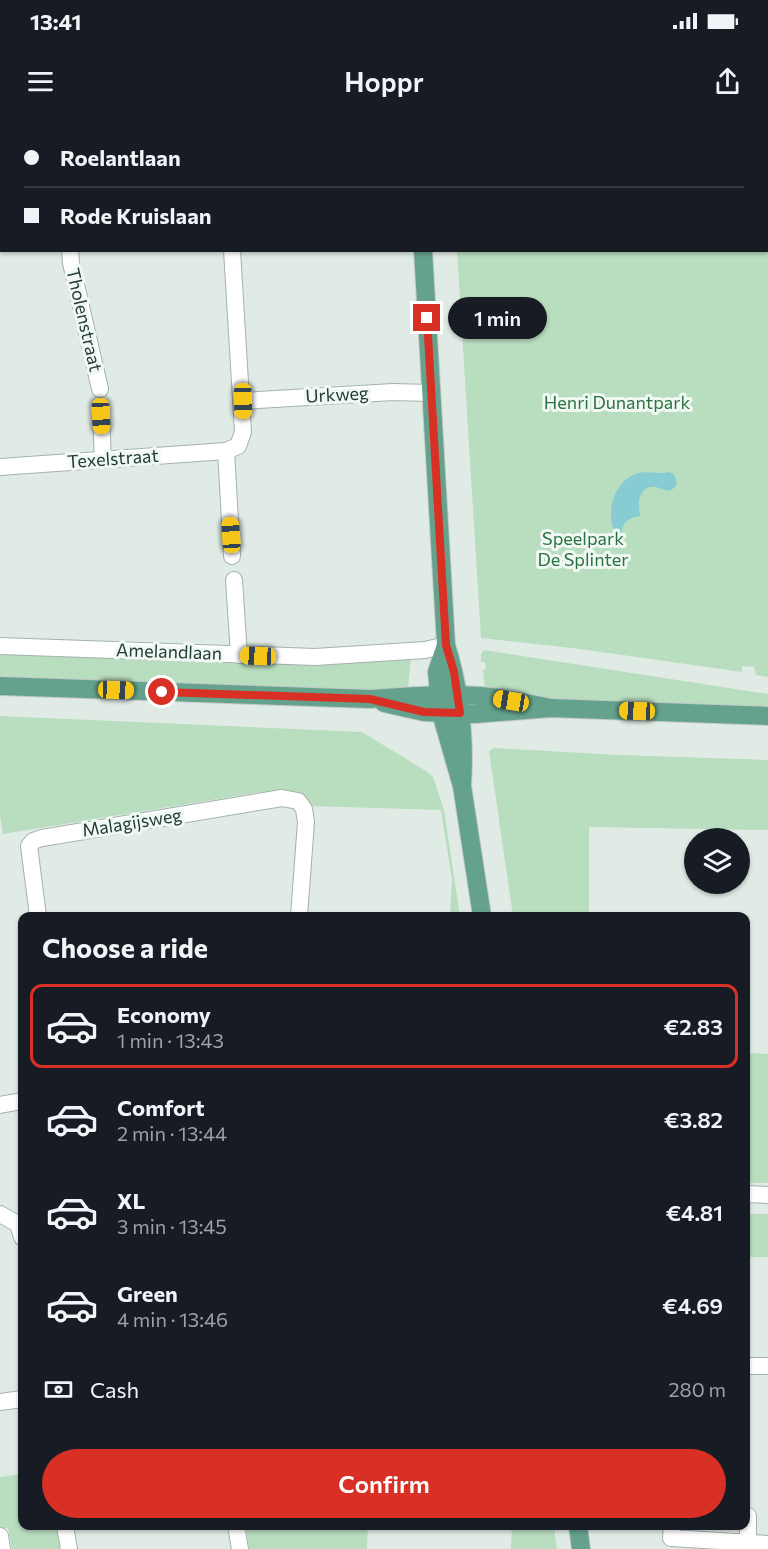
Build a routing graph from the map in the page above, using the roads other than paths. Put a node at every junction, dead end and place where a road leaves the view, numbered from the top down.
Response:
1 (70, 252) edge
2 (232, 252) edge
3 (423, 252) edge
4 (100, 389) dead end
5 (430, 393) junction
6 (243, 401) junction
7 (101, 416) dead end
8 (226, 451) junction
9 (104, 460) junction
10 (0, 467) edge
11 (232, 556) dead end
12 (234, 580) dead end
13 (446, 645) junction
14 (0, 646) edge
15 (239, 655) junction
16 (0, 686) edge
17 (450, 704) junction
18 (768, 717) edge
19 (37, 912) edge
20 (299, 912) edge
21 (481, 912) edge
22 (18, 1102) edge
23 (0, 1105) edge
24 (750, 1194) edge
25 (768, 1195) edge
26 (0, 1214) edge
27 (18, 1224) edge
28 (750, 1366) edge
29 (768, 1366) edge
30 (18, 1400) edge
31 (0, 1402) edge
32 (66, 1530) edge
33 (237, 1530) edge
34 (579, 1530) edge
35 (672, 1530) edge
36 (748, 1530) edge
37 (0, 1536) edge
38 (748, 1543) junction
39 (768, 1544) edge
40 (2, 1549) edge
41 (69, 1549) edge
42 (240, 1549) edge
43 (582, 1549) edge

1 - 4 street, Tholenstraat
2 - 6 street
3 - 5 main road
5 - 6 street, Urkweg
5 - 13 main road
6 - 8 street
7 - 9 street
8 - 9 street, Texelstraat
8 - 11 street
9 - 10 street, Texelstraat
12 - 15 street
13 - 15 street, Amelandlaan
13 - 17 main road
14 - 15 street, Amelandlaan
16 - 17 main road
17 - 18 main road
17 - 21 main road
19 - 20 street, Malagijsweg
22 - 23 street
24 - 25 street
26 - 27 street
28 - 29 street
30 - 31 street
32 - 41 street
33 - 42 street
34 - 43 main road
35 - 38 street
36 - 38 street
37 - 40 street
38 - 39 street

